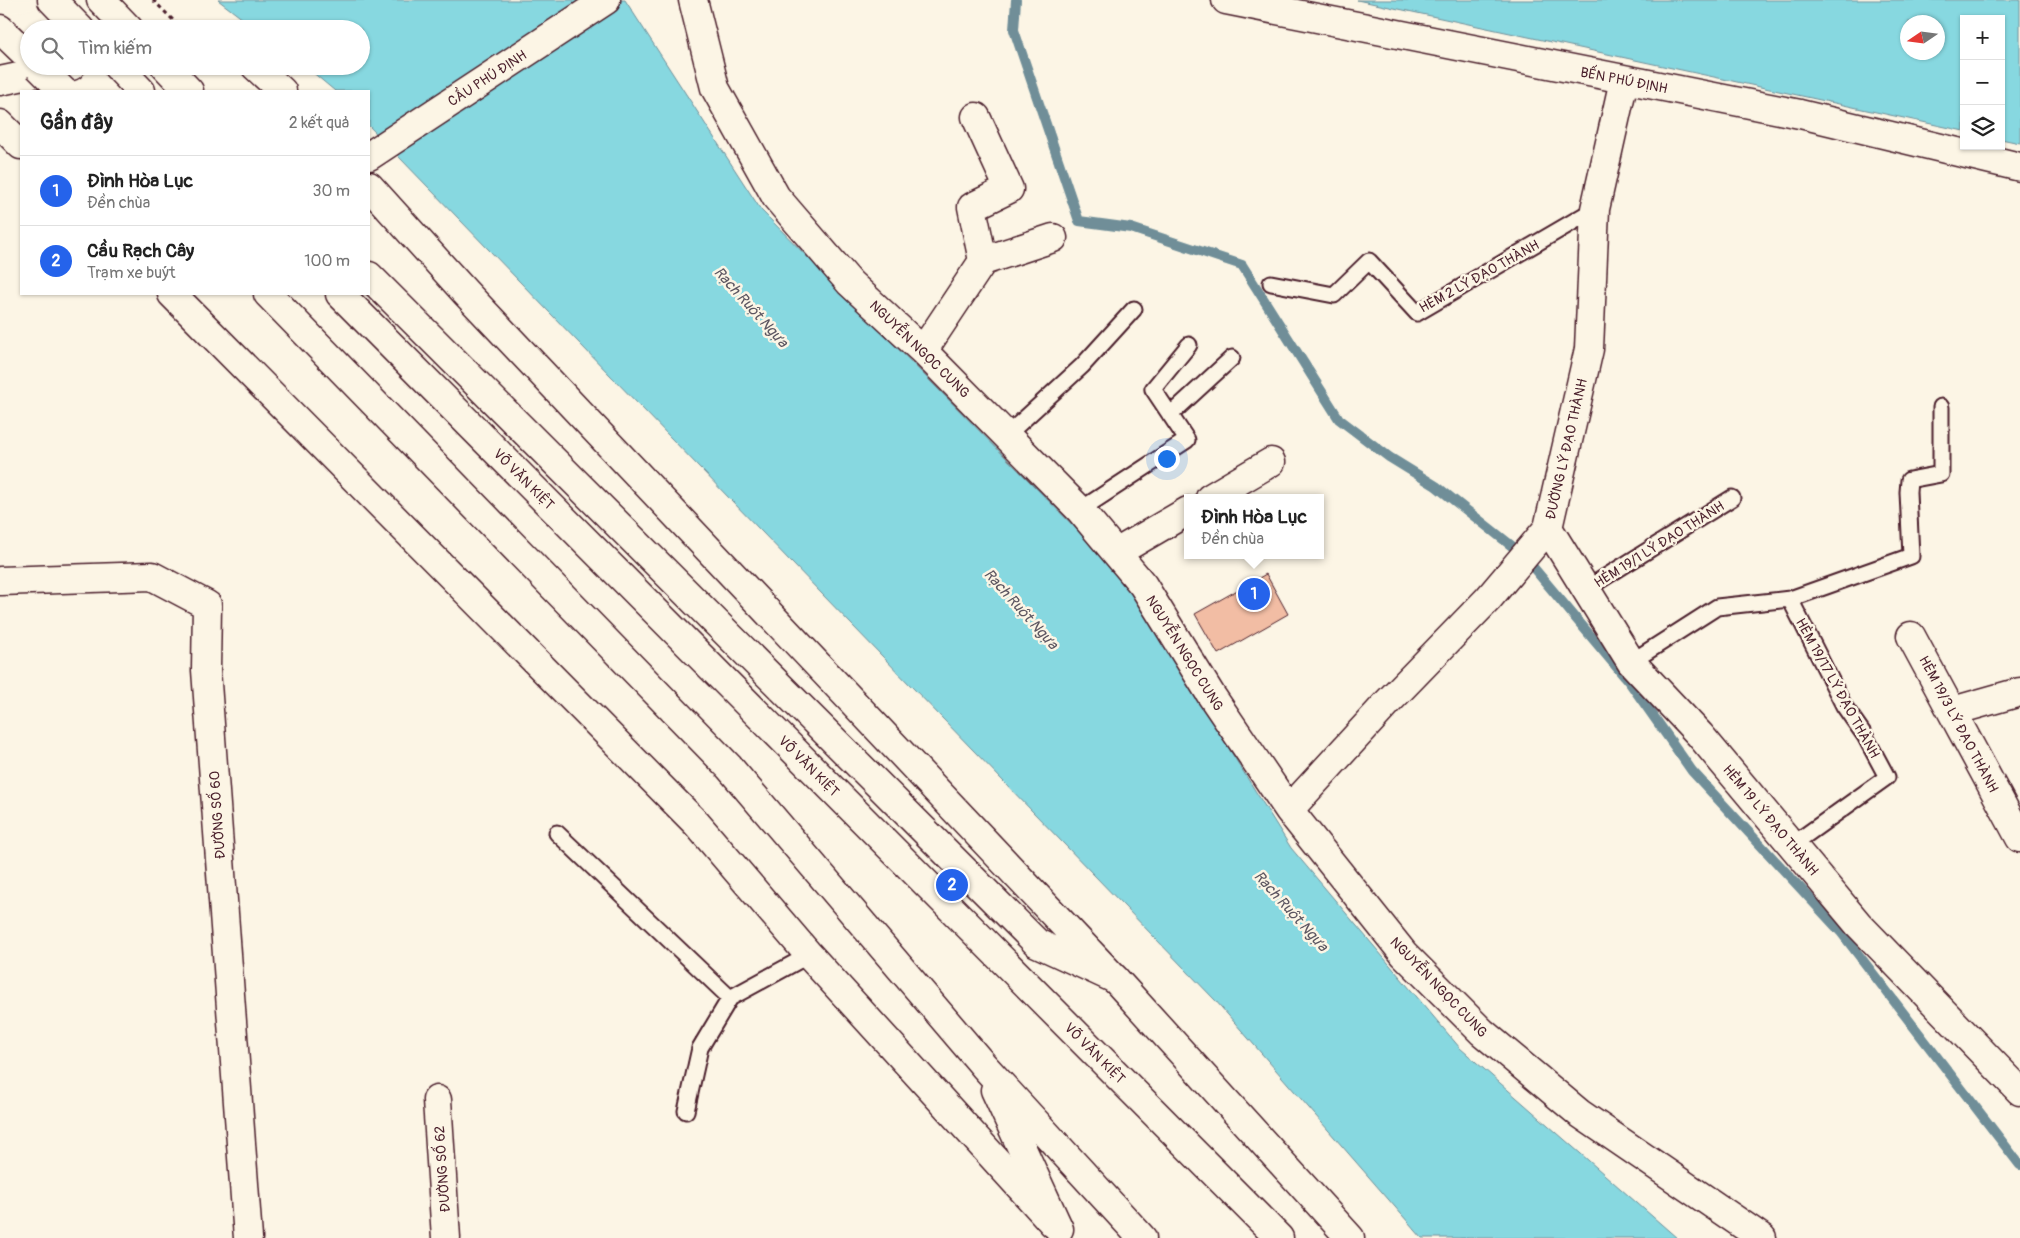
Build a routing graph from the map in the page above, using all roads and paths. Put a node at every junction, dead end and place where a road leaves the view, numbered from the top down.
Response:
1 (52, 0) edge
2 (101, 0) edge
3 (154, 0) edge
4 (606, 0) edge
5 (693, 0) edge
6 (1226, 0) edge
7 (71, 20) edge
8 (120, 20) edge
9 (173, 20) edge
10 (0, 28) edge
11 (20, 48) edge
12 (28, 75) edge
13 (47, 75) edge
14 (126, 75) edge
15 (174, 75) edge
16 (265, 75) edge
17 (1624, 80) junction
18 (0, 81) edge
19 (62, 90) edge
20 (140, 90) edge
21 (189, 90) edge
22 (281, 90) edge
23 (976, 117) dead end
24 (0, 124) edge
25 (20, 144) edge
26 (372, 153) edge
27 (2020, 166) edge
28 (370, 187) edge
29 (1595, 209) junction
30 (1053, 238) dead end
31 (983, 261) junction
32 (370, 277) edge
33 (1272, 283) dead end
34 (173, 295) edge
35 (269, 295) edge
36 (341, 295) edge
37 (1134, 309) dead end
38 (1189, 345) dead end
39 (923, 351) junction
40 (1232, 358) dead end
41 (1941, 408) dead end
42 (1170, 415) junction
43 (1008, 434) junction
44 (1270, 462) dead end
45 (1217, 494) edge
46 (1732, 498) dead end
47 (1080, 510) junction
48 (1184, 513) edge
49 (1548, 528) junction
50 (1116, 553) junction
51 (0, 581) edge
52 (1586, 589) junction
53 (1790, 599) junction
54 (1911, 636) dead end
55 (1631, 662) junction
56 (2020, 692) edge
57 (1952, 711) junction
58 (1289, 810) junction
59 (556, 833) dead end
60 (2020, 838) edge
61 (1792, 845) junction
62 (809, 955) junction
63 (1115, 978) junction
64 (730, 998) junction
65 (984, 1066) junction
66 (2020, 1091) edge
67 (438, 1100) dead end
68 (686, 1111) dead end
69 (1063, 1234) edge
70 (248, 1238) edge
71 (446, 1238) edge
72 (1142, 1238) edge
73 (1279, 1238) edge
74 (1350, 1238) edge
75 (1762, 1238) edge

1 - 7 main road
2 - 8 main road
3 - 9 path
4 - 26 main road, CẦU PHÚ ĐỊNH
5 - 39 main road, NGUYỄN NGỌC CUNG
6 - 17 main road, BẾN PHÚ ĐỊNH
10 - 11 main road
12 - 18 main road
13 - 19 main road, bridge
14 - 20 main road
15 - 21 main road
16 - 22 main road
17 - 27 main road, BẾN PHÚ ĐỊNH
17 - 29 main road, ĐƯỜNG LÝ ĐẠO THÀNH
23 - 31 main road
24 - 25 main road
28 - 63 main road
29 - 33 lane, HẺM 2 LÝ ĐẠO THÀNH
29 - 49 main road, ĐƯỜNG LÝ ĐẠO THÀNH
30 - 31 main road
31 - 39 main road
32 - 63 main road
34 - 62 main road
35 - 65 main road
36 - 73 main road, VÕ VĂN KIỆT
37 - 43 lane
38 - 42 lane
39 - 43 main road, NGUYỄN NGỌC CUNG
40 - 42 lane
41 - 53 lane
42 - 47 lane
43 - 47 main road, NGUYỄN NGỌC CUNG
44 - 45 main road
46 - 52 lane, HẺM 19/1 LÝ ĐẠO THÀNH
47 - 50 main road, NGUYỄN NGỌC CUNG
48 - 50 main road
49 - 52 main road, HẺM 19 LÝ ĐẠO THÀNH
49 - 58 main road, ĐƯỜNG LÝ ĐẠO THÀNH
50 - 58 main road, NGUYỄN NGỌC CUNG
51 - 70 main road, ĐƯỜNG SỐ 60
52 - 55 main road, HẺM 19 LÝ ĐẠO THÀNH
53 - 55 lane
53 - 61 lane, HẺM 19/17 LÝ ĐẠO THÀNH
54 - 57 main road, HẺM 19/3 LÝ ĐẠO THÀNH
55 - 61 main road, HẺM 19 LÝ ĐẠO THÀNH
56 - 57 main road
57 - 60 main road, HẺM 19/3 LÝ ĐẠO THÀNH
58 - 75 main road, NGUYỄN NGỌC CUNG
59 - 64 lane
61 - 66 main road, HẺM 19 LÝ ĐẠO THÀNH
62 - 64 lane
62 - 69 main road
63 - 74 main road
64 - 68 lane
65 - 69 main road
65 - 72 main road
67 - 71 main road, ĐƯỜNG SỐ 62

